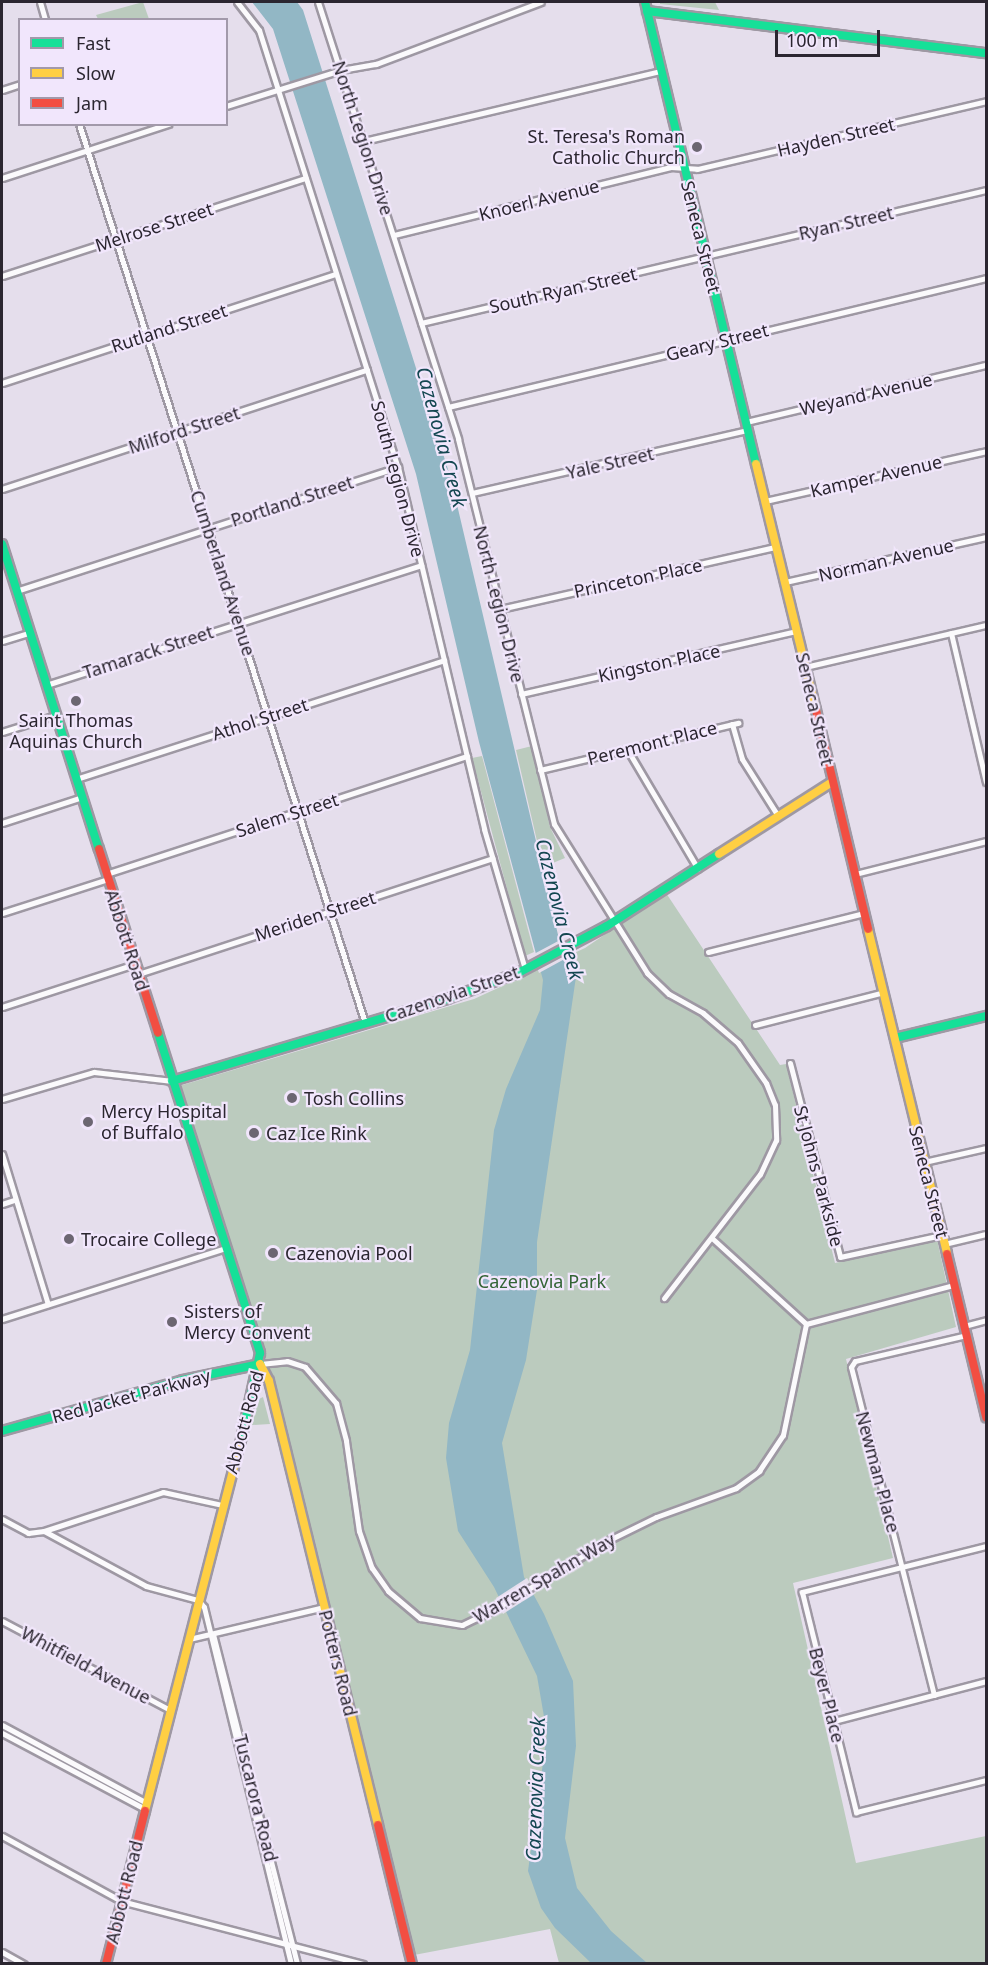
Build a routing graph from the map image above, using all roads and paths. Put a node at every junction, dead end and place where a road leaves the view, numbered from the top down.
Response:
1 (40, 2) edge
2 (237, 2) edge
3 (318, 2) edge
4 (541, 2) edge
5 (645, 2) edge
6 (647, 11) junction
7 (44, 18) edge
8 (987, 53) edge
9 (341, 70) junction
10 (661, 71) junction
11 (18, 85) edge
12 (280, 89) junction
13 (2, 90) edge
14 (987, 101) edge
15 (228, 105) edge
16 (79, 126) edge
17 (162, 126) edge
18 (364, 141) junction
19 (87, 150) junction
20 (684, 168) junction
21 (2, 178) edge
22 (306, 178) junction
23 (987, 190) edge
24 (394, 235) junction
25 (116, 239) junction
26 (705, 256) junction
27 (336, 274) junction
28 (2, 276) edge
29 (987, 278) edge
30 (422, 323) junction
31 (147, 336) junction
32 (726, 340) junction
33 (987, 365) edge
34 (367, 370) junction
35 (2, 383) edge
36 (448, 407) junction
37 (747, 426) junction
38 (178, 432) junction
39 (987, 451) edge
40 (398, 466) junction
41 (2, 489) edge
42 (472, 494) junction
43 (765, 501) junction
44 (209, 528) junction
45 (987, 537) edge
46 (2, 547) edge
47 (776, 547) junction
48 (421, 565) junction
49 (785, 582) junction
50 (16, 591) junction
51 (500, 609) junction
52 (239, 623) junction
53 (987, 625) edge
54 (797, 631) junction
55 (29, 633) junction
56 (951, 633) junction
57 (2, 641) edge
58 (444, 660) junction
59 (805, 667) junction
60 (46, 685) junction
61 (521, 694) junction
62 (56, 715) junction
63 (268, 717) junction
64 (2, 732) edge
65 (627, 749) junction
66 (467, 756) junction
67 (540, 770) junction
68 (76, 779) junction
69 (832, 782) junction
70 (987, 782) edge
71 (82, 797) junction
72 (298, 811) junction
73 (778, 816) junction
74 (2, 823) edge
75 (987, 841) edge
76 (492, 858) junction
77 (698, 868) junction
78 (855, 874) junction
79 (107, 877) junction
80 (330, 911) junction
81 (2, 913) edge
82 (864, 913) junction
83 (612, 922) junction
84 (708, 952) dead end
85 (135, 964) junction
86 (525, 969) junction
87 (138, 974) junction
88 (884, 992) junction
89 (2, 1007) edge
90 (987, 1016) edge
91 (365, 1023) junction
92 (755, 1025) dead end
93 (895, 1038) junction
94 (790, 1063) dead end
95 (172, 1081) junction
96 (2, 1099) edge
97 (987, 1148) edge
98 (2, 1154) edge
99 (924, 1162) junction
100 (14, 1200) junction
101 (2, 1204) edge
102 (987, 1234) edge
103 (942, 1235) junction
104 (713, 1239) junction
105 (944, 1244) junction
106 (226, 1248) junction
107 (954, 1285) junction
108 (664, 1298) dead end
109 (48, 1304) junction
110 (2, 1319) edge
111 (987, 1320) edge
112 (806, 1324) junction
113 (964, 1326) junction
114 (967, 1335) junction
115 (260, 1364) junction
116 (985, 1406) edge
117 (987, 1417) edge
118 (2, 1431) edge
119 (222, 1505) junction
120 (2, 1519) edge
121 (45, 1531) junction
122 (987, 1546) edge
123 (903, 1566) junction
124 (198, 1599) junction
125 (324, 1607) junction
126 (2, 1621) edge
127 (212, 1634) junction
128 (188, 1640) junction
129 (987, 1682) edge
130 (934, 1695) junction
131 (170, 1710) junction
132 (834, 1721) junction
133 (2, 1725) edge
134 (2, 1733) edge
135 (51, 1756) junction
136 (987, 1779) edge
137 (250, 1788) junction
138 (146, 1806) junction
139 (2, 1836) edge
140 (121, 1901) junction
141 (285, 1942) junction
142 (292, 1944) junction
143 (2, 1952) edge
144 (24, 1964) edge
145 (106, 1964) edge
146 (291, 1964) edge
147 (297, 1964) edge
148 (363, 1964) edge
149 (412, 1964) edge

1 - 7 street
2 - 12 street, South Legion Drive
3 - 9 street, North Legion Drive
4 - 9 street
5 - 6 street, Seneca Street
6 - 8 street
6 - 10 street, Seneca Street
9 - 12 street
9 - 18 street, North Legion Drive
10 - 18 street
10 - 20 street, Seneca Street
11 - 13 street
12 - 15 street
12 - 22 street, South Legion Drive
14 - 20 street, Hayden Street
16 - 19 street, Cumberland Avenue
17 - 19 street
18 - 24 street, North Legion Drive
19 - 21 street
19 - 25 street, Cumberland Avenue
20 - 24 street, Knoerl Avenue
20 - 26 street, Seneca Street
22 - 25 street, Melrose Street
22 - 27 street, South Legion Drive
23 - 26 street, Ryan Street
24 - 30 street, North Legion Drive
25 - 28 street, Melrose Street
25 - 31 street, Cumberland Avenue
26 - 30 street, South Ryan Street
26 - 32 street, Seneca Street
27 - 31 street, Rutland Street
27 - 34 street, South Legion Drive
29 - 32 street, Geary Street
30 - 36 street, North Legion Drive
31 - 35 street, Rutland Street
31 - 38 street, Cumberland Avenue
32 - 36 street, Geary Street
32 - 37 street, Seneca Street
33 - 37 street, Weyand Avenue
34 - 38 street, Milford Street
34 - 40 street, South Legion Drive
36 - 42 street, North Legion Drive
37 - 42 street, Yale Street
37 - 43 street, Seneca Street
38 - 41 street, Milford Street
38 - 44 street, Cumberland Avenue
39 - 43 street, Kamper Avenue
40 - 44 street, Portland Street
40 - 48 street, South Legion Drive
42 - 51 street, North Legion Drive
43 - 47 street, Seneca Street
44 - 50 street, Portland Street
44 - 52 street, Cumberland Avenue
45 - 49 street, Norman Avenue
46 - 50 street, Abbott Road
47 - 49 street, Seneca Street
47 - 51 street, Princeton Place
48 - 52 street, Tamarack Street
48 - 58 street, South Legion Drive
49 - 54 street, Seneca Street
50 - 55 street, Abbott Road
51 - 61 street, North Legion Drive
52 - 60 street, Tamarack Street
52 - 63 street, Cumberland Avenue
53 - 56 street
54 - 59 street, Seneca Street
54 - 61 street, Kingston Place
55 - 57 street
55 - 60 street, Abbott Road
56 - 59 street
56 - 70 street
58 - 63 street, Athol Street
58 - 66 street, South Legion Drive
59 - 69 street, Seneca Street
60 - 62 street, Abbott Road
61 - 67 street, North Legion Drive
62 - 64 street
62 - 68 street, Abbott Road
63 - 68 street, Athol Street
63 - 72 street, Cumberland Avenue
65 - 67 street, Peremont Place
65 - 73 street, Peremont Place
65 - 77 street
66 - 72 street, Salem Street
66 - 76 street, South Legion Drive
67 - 83 street, North Legion Drive
68 - 71 street, Abbott Road
69 - 73 street, Cazenovia Street
69 - 78 street, Seneca Street
71 - 74 street
71 - 79 street, Abbott Road
72 - 79 street, Salem Street
72 - 80 street, Cumberland Avenue
73 - 77 street, Cazenovia Street
75 - 78 street
76 - 80 street, Meriden Street
76 - 86 street, South Legion Drive
77 - 83 street, Cazenovia Street
78 - 82 street, Seneca Street
79 - 81 street, Salem Street
79 - 85 street, Abbott Road
80 - 87 street, Meriden Street
80 - 91 street, Cumberland Avenue
82 - 84 street
82 - 88 street, Seneca Street
83 - 86 street, Cazenovia Street
83 - 104 street
85 - 87 street, Abbott Road
85 - 89 street
86 - 91 street, Cazenovia Street
87 - 95 street, Abbott Road
88 - 92 street
88 - 93 street, Seneca Street
90 - 93 street
91 - 95 street, Cazenovia Street
93 - 99 street, Seneca Street
94 - 103 street, St Johns Parkside
95 - 96 street
95 - 106 street, Abbott Road
97 - 99 street
98 - 100 street
99 - 103 street, Seneca Street
100 - 101 street
100 - 109 street
102 - 105 street
103 - 105 street, Seneca Street
104 - 108 street
104 - 112 street
105 - 107 street, Seneca Street
106 - 109 street
106 - 115 street, Abbott Road
107 - 112 street
107 - 113 street, Seneca Street
109 - 110 street
111 - 113 street
112 - 115 street, Warren Spahn Way
113 - 114 street, Seneca Street
114 - 116 street, Seneca Street
114 - 123 street, Newman Place
115 - 118 street, Red Jacket Parkway
115 - 119 street, Abbott Road
115 - 125 street, Potters Road
116 - 117 street, Seneca Street
119 - 121 street
119 - 124 street, Abbott Road
120 - 121 street
121 - 124 street
122 - 123 street
123 - 130 street, Newman Place
123 - 132 street, Beyer Place
124 - 127 street, Tuscarora Road
124 - 128 street, Abbott Road
125 - 127 street
125 - 149 street, Potters Road
126 - 131 street, Whitfield Avenue
127 - 128 street
127 - 137 street, Tuscarora Road
128 - 131 street, Abbott Road
129 - 130 street
130 - 132 street
131 - 138 street, Abbott Road
132 - 136 street, Beyer Place
133 - 135 street
134 - 135 street
135 - 138 street
137 - 141 street, Tuscarora Road
137 - 142 street, Tuscarora Road
138 - 140 street, Abbott Road
139 - 140 street
140 - 141 street
140 - 145 street, Abbott Road
141 - 142 street
141 - 146 street, Tuscarora Road
142 - 147 street, Tuscarora Road
142 - 148 street
143 - 144 street

